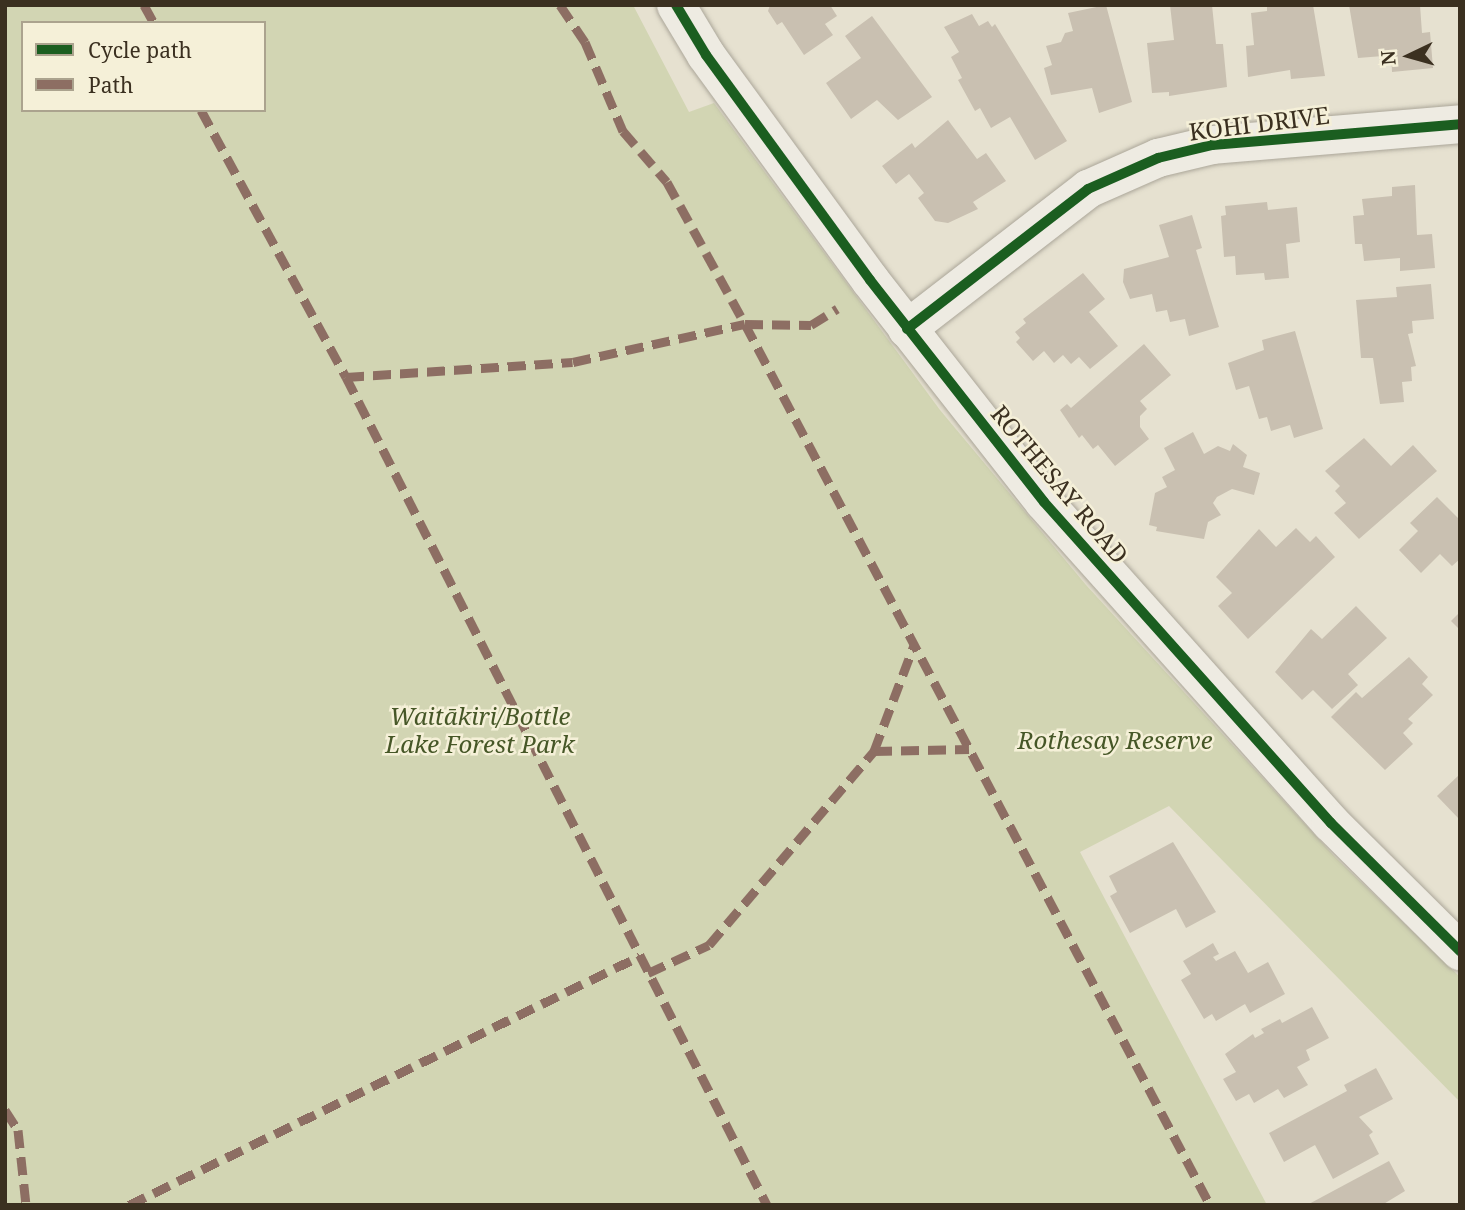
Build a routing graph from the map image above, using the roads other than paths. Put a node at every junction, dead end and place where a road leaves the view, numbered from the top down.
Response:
1 (676, 5) edge
2 (1460, 124) edge
3 (908, 329) junction
4 (1460, 951) edge

1 - 3 street, ROTHESAY ROAD
2 - 3 street, KOHI DRIVE
3 - 4 street, ROTHESAY ROAD

